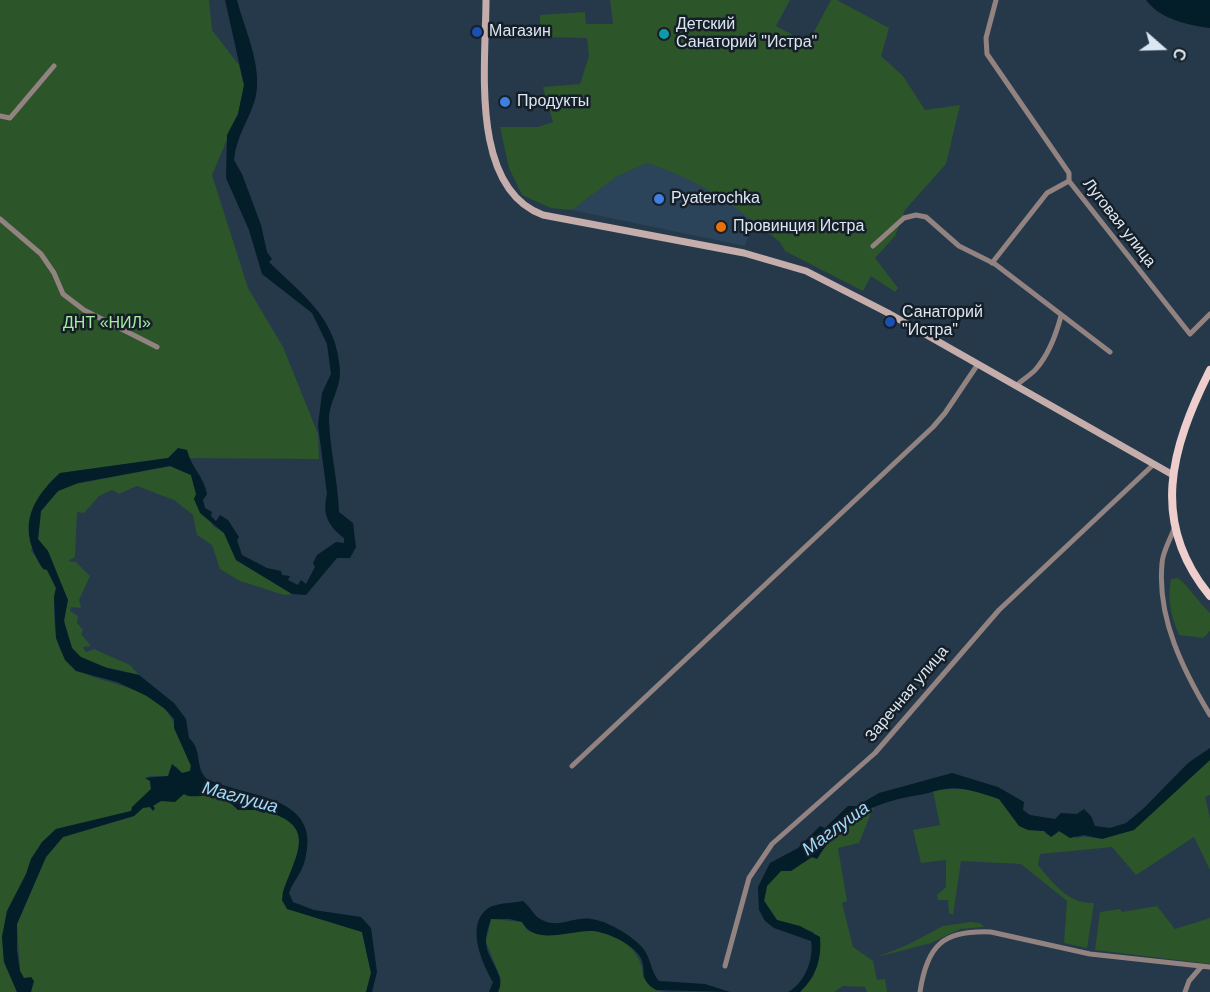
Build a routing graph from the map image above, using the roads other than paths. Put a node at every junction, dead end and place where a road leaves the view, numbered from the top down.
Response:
1 (486, 0) edge
2 (996, 0) edge
3 (54, 66) dead end
4 (0, 116) edge
5 (1069, 181) junction
6 (0, 219) edge
7 (873, 246) dead end
8 (992, 263) junction
9 (1210, 314) edge
10 (1061, 316) junction
11 (157, 346) dead end
12 (1110, 352) dead end
13 (978, 364) junction
14 (1210, 370) edge
15 (1017, 385) junction
16 (1154, 464) junction
17 (1173, 475) junction
18 (1174, 529) junction
19 (1210, 596) edge
20 (1210, 715) edge
21 (572, 766) dead end
22 (725, 966) dead end
23 (1201, 967) junction
24 (1210, 968) edge
25 (920, 992) edge
26 (1185, 992) edge

1 - 13 main road
2 - 5 street, Луговая улица
3 - 4 street
5 - 8 street
5 - 9 street, Луговая улица
6 - 11 street
7 - 8 street
8 - 10 street
10 - 12 street
10 - 15 street
13 - 15 main road
13 - 21 street
14 - 17 main road
15 - 16 main road
16 - 17 main road
16 - 22 street, Заречная улица
17 - 18 main road
18 - 19 main road
18 - 20 street
23 - 24 street
23 - 25 street
23 - 26 street

